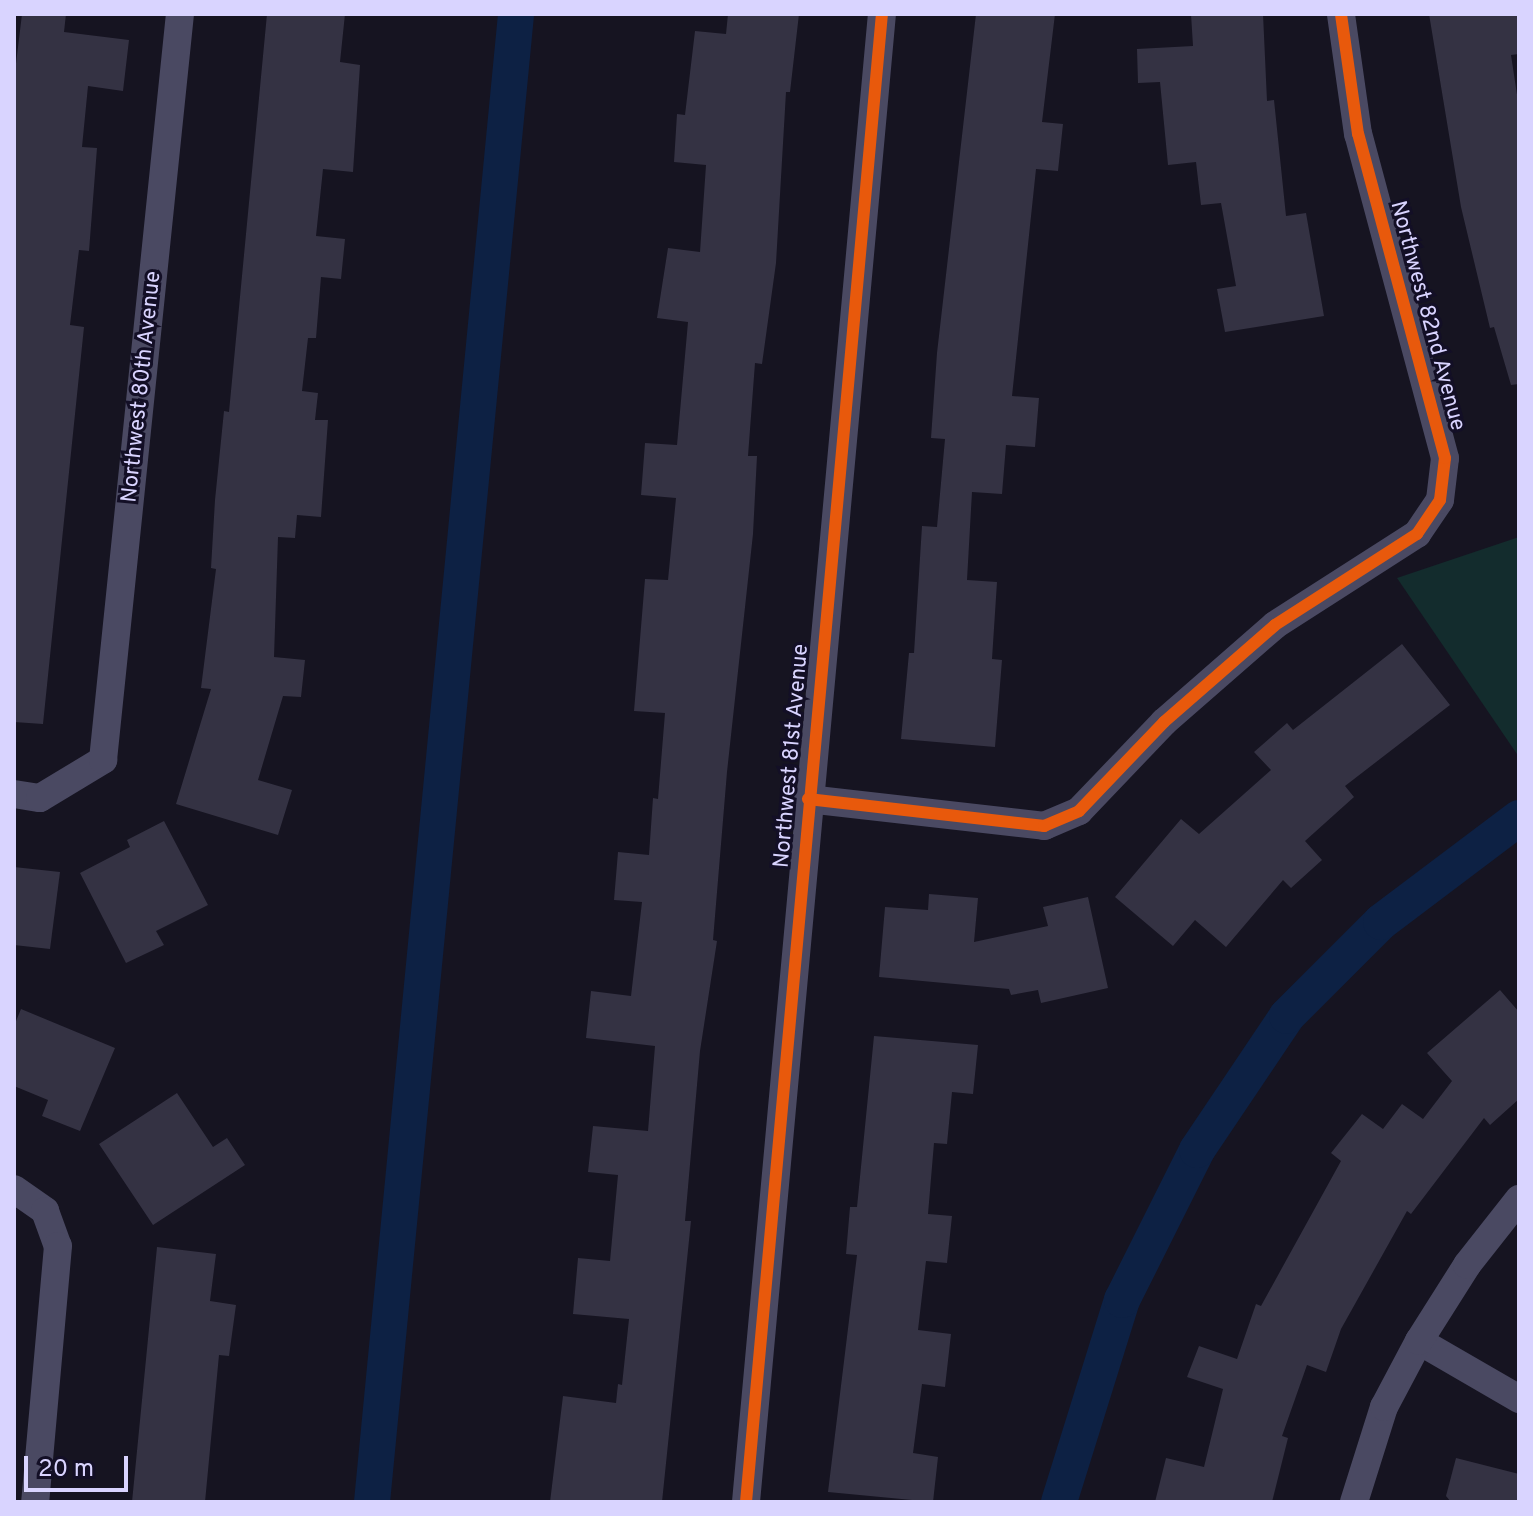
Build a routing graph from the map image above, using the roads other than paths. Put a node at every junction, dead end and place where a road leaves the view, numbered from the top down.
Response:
1 (180, 14) edge
2 (882, 14) edge
3 (1341, 14) edge
4 (14, 794) edge
5 (808, 799) junction
6 (14, 1189) edge
7 (1519, 1199) edge
8 (1419, 1341) junction
9 (1519, 1399) edge
10 (35, 1502) edge
11 (746, 1502) edge
12 (1354, 1502) edge

1 - 4 street, Northwest 80th Avenue
2 - 5 street, Northwest 81st Avenue
3 - 5 street, Northwest 82nd Avenue
5 - 11 street, Northwest 81st Avenue
6 - 10 street
7 - 8 street
8 - 9 street
8 - 12 street

